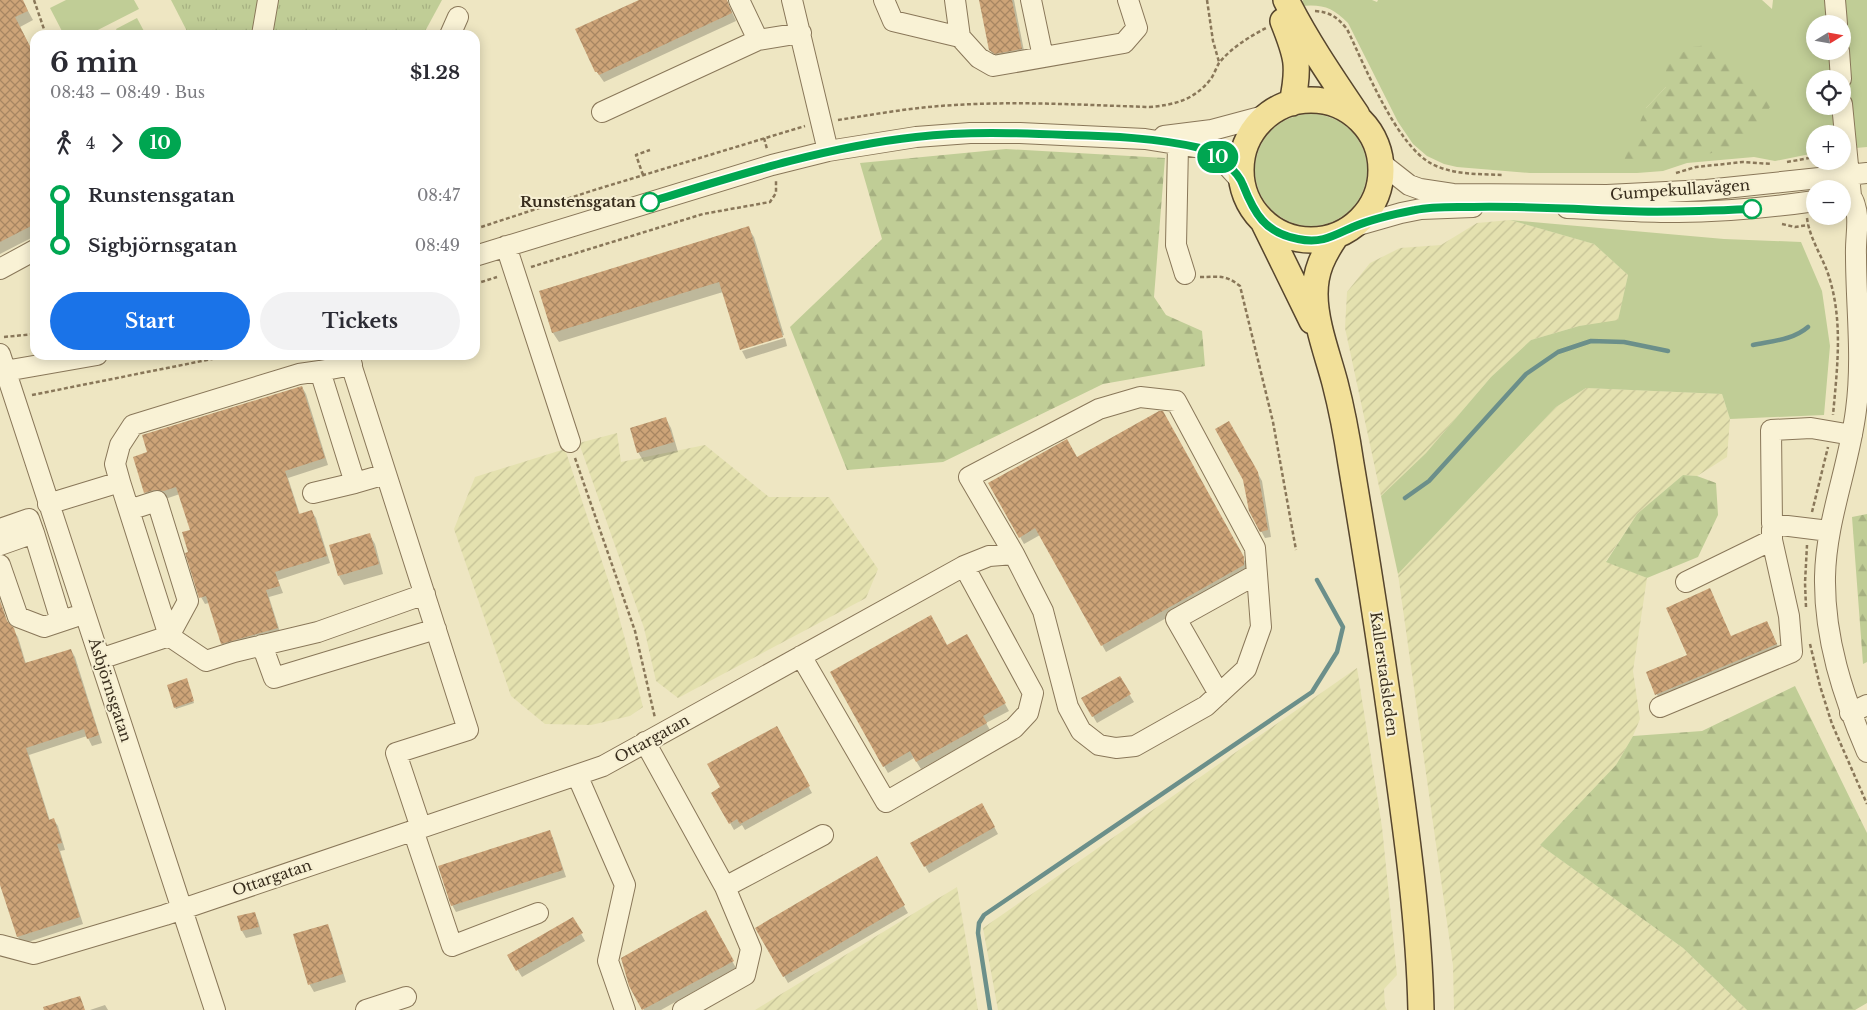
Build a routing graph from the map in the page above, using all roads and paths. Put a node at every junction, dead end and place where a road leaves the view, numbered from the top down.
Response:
1 (34, 0) edge
2 (268, 0) edge
3 (739, 0) edge
4 (792, 0) edge
5 (884, 0) edge
6 (955, 0) edge
7 (1031, 0) edge
8 (1128, 0) edge
9 (1207, 0) edge
10 (1276, 0) edge
11 (1286, 0) edge
12 (1836, 0) edge
13 (1309, 12) dead end
14 (1837, 15) edge
15 (1272, 25) dead end
16 (44, 30) edge
17 (263, 30) edge
18 (801, 33) junction
19 (960, 37) junction
20 (758, 40) junction
21 (1043, 57) junction
22 (1292, 103) junction
23 (602, 112) dead end
24 (1268, 115) junction
25 (1845, 115) edge
26 (1363, 123) junction
27 (764, 138) dead end
28 (1145, 139) junction
29 (1178, 145) junction
30 (650, 150) dead end
31 (828, 152) junction
32 (1806, 159) edge
33 (1381, 163) junction
34 (1781, 163) dead end
35 (1775, 164) dead end
36 (772, 165) junction
37 (1858, 174) edge
38 (643, 175) dead end
39 (1505, 175) dead end
40 (1673, 175) dead end
41 (1242, 182) junction
42 (1854, 196) edge
43 (1806, 202) edge
44 (1263, 221) junction
45 (1776, 222) dead end
46 (1808, 225) dead end
47 (1344, 232) junction
48 (506, 246) junction
49 (30, 253) edge
50 (480, 254) edge
51 (0, 269) edge
52 (514, 272) junction
53 (1185, 274) joint
54 (480, 282) edge
55 (30, 334) edge
56 (0, 337) edge
57 (1322, 341) junction
58 (50, 360) edge
59 (207, 360) edge
60 (350, 360) edge
61 (2, 365) edge
62 (320, 370) junction
63 (14, 398) junction
64 (1852, 435) junction
65 (570, 442) joint
66 (386, 474) junction
67 (120, 482) junction
68 (355, 483) junction
69 (313, 493) dead end
70 (48, 504) junction
71 (129, 510) junction
72 (0, 529) edge
73 (1829, 530) junction
74 (1772, 532) junction
75 (34, 533) junction
76 (0, 544) edge
77 (1296, 550) dead end
78 (1014, 554) junction
79 (0, 565) edge
80 (964, 566) junction
81 (1256, 574) junction
82 (1686, 582) dead end
83 (425, 594) junction
84 (85, 614) junction
85 (61, 621) junction
86 (436, 630) junction
87 (170, 636) junction
88 (262, 645) junction
89 (801, 656) junction
90 (100, 659) junction
91 (1219, 694) junction
92 (1660, 708) dead end
93 (1859, 709) edge
94 (652, 739) junction
95 (1867, 752) edge
96 (577, 775) junction
97 (417, 829) junction
98 (823, 835) dead end
99 (725, 887) junction
100 (182, 909) junction
101 (538, 913) dead end
102 (0, 945) edge
103 (406, 997) dead end
104 (215, 1010) edge
105 (366, 1010) edge
106 (626, 1010) edge
107 (683, 1010) edge
108 (1421, 1010) edge

1 - 16 path
2 - 17 street
3 - 20 street
4 - 18 street
5 - 19 street
6 - 19 street
7 - 21 street
8 - 21 street
9 - 15 path
10 - 22 main road
11 - 26 main road
12 - 14 street
13 - 39 path
18 - 20 street
18 - 31 street
19 - 21 street
20 - 23 street
22 - 24 main road
22 - 26 main road
24 - 28 street
24 - 41 main road
25 - 37 street
26 - 33 main road
27 - 36 path
28 - 29 street
28 - 31 street
29 - 41 street
29 - 53 street
30 - 38 path
31 - 36 street
32 - 34 path
33 - 37 street, Gumpekullavägen
33 - 47 main road
35 - 40 path
36 - 48 street
36 - 52 path
37 - 42 street
41 - 44 main road
42 - 64 street
43 - 47 street, Gumpekullavägen
44 - 47 main road
44 - 57 main road, Kallerstadsleden
45 - 46 path
47 - 57 main road, Kallerstadsleden
48 - 50 street
48 - 52 street
49 - 51 street
52 - 54 path
52 - 65 street
53 - 77 path
55 - 56 path
57 - 108 main road, Kallerstadsleden
58 - 61 street
59 - 63 path
60 - 62 street
60 - 66 street
61 - 63 street, Åsbjörnsgatan
62 - 67 street
62 - 68 street
63 - 70 street, Åsbjörnsgatan
64 - 73 street
64 - 74 street
65 - 94 path
66 - 68 street
66 - 83 street
67 - 70 street
67 - 71 street
68 - 69 street
70 - 84 street, Åsbjörnsgatan
71 - 87 street
71 - 87 street
72 - 75 street
73 - 74 street
73 - 93 street
74 - 82 street
74 - 92 street
75 - 76 street
75 - 85 street
78 - 80 street, Ottargatan
78 - 81 street
78 - 91 street
79 - 85 street
80 - 89 street, Ottargatan
80 - 89 street
81 - 91 street
81 - 91 street
83 - 86 street
83 - 88 street
84 - 85 street
84 - 90 street, Åsbjörnsgatan
86 - 88 street
86 - 97 street
87 - 88 street
87 - 90 street
89 - 94 street, Ottargatan
90 - 100 street, Åsbjörnsgatan
93 - 95 street
94 - 96 street, Ottargatan
94 - 99 street
96 - 97 street, Ottargatan
96 - 106 street
97 - 100 street, Ottargatan
97 - 101 street
98 - 99 street
99 - 107 street
100 - 102 street, Ottargatan
100 - 104 street, Åsbjörnsgatan
103 - 105 street

